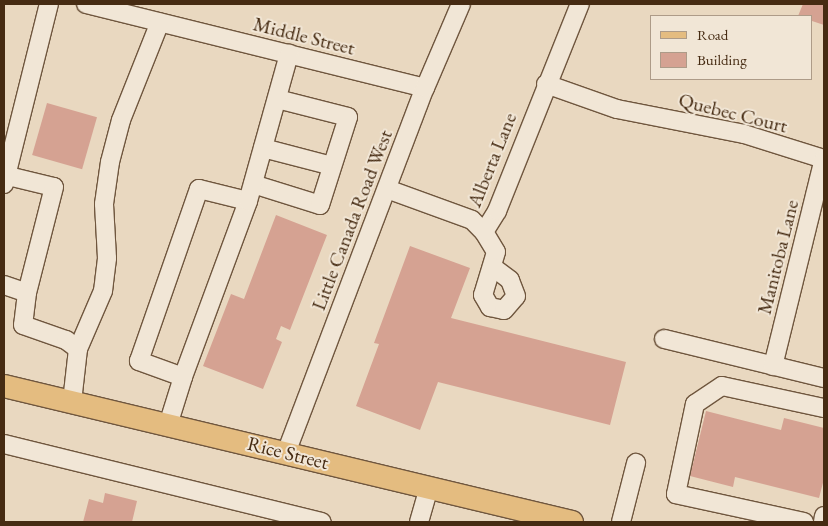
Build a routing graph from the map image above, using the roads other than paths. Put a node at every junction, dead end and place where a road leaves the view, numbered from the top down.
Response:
1 (49, 4) edge
2 (86, 4) edge
3 (461, 4) edge
4 (580, 4) edge
5 (160, 22) junction
6 (289, 54) junction
7 (546, 84) junction
8 (425, 88) junction
9 (277, 99) junction
10 (263, 148) junction
11 (824, 159) edge
12 (332, 166) junction
13 (5, 178) edge
14 (387, 189) junction
15 (250, 193) junction
16 (484, 232) junction
17 (493, 267) dead end
18 (4, 286) edge
19 (27, 293) junction
20 (664, 338) dead end
21 (78, 350) junction
22 (772, 366) junction
23 (183, 377) junction
24 (824, 378) edge
25 (4, 386) edge
26 (72, 402) junction
27 (824, 408) edge
28 (168, 425) junction
29 (4, 444) edge
30 (286, 453) junction
31 (636, 463) dead end
32 (429, 487) junction
33 (747, 516) edge
34 (824, 516) edge
35 (534, 518) edge
36 (322, 522) edge
37 (419, 522) edge
38 (572, 522) edge
39 (622, 522) edge
40 (804, 522) edge
41 (823, 522) edge

1 - 13 street
2 - 5 street, Middle Street
3 - 8 street, Little Canada Road West
4 - 7 street, Alberta Lane
5 - 6 street, Middle Street
5 - 21 street
6 - 8 street, Middle Street
6 - 9 street
7 - 11 street, Quebec Court
7 - 16 street, Alberta Lane
8 - 14 street, Little Canada Road West
9 - 10 street
9 - 12 street
10 - 12 street
10 - 15 street
11 - 22 street, Manitoba Lane
12 - 15 street
13 - 19 street
14 - 16 street, Alberta Lane
14 - 30 street, Little Canada Road West
15 - 23 street
15 - 23 street
16 - 17 street
18 - 19 street
19 - 21 street
20 - 22 street
21 - 26 street
22 - 24 street
23 - 28 street
25 - 26 main road, Rice Street
26 - 28 main road, Rice Street
27 - 33 street
28 - 30 main road, Rice Street
29 - 36 street
30 - 32 main road, Rice Street
31 - 39 street
32 - 35 main road, Rice Street
32 - 37 street
33 - 40 street
34 - 41 street
35 - 38 main road, Rice Street

